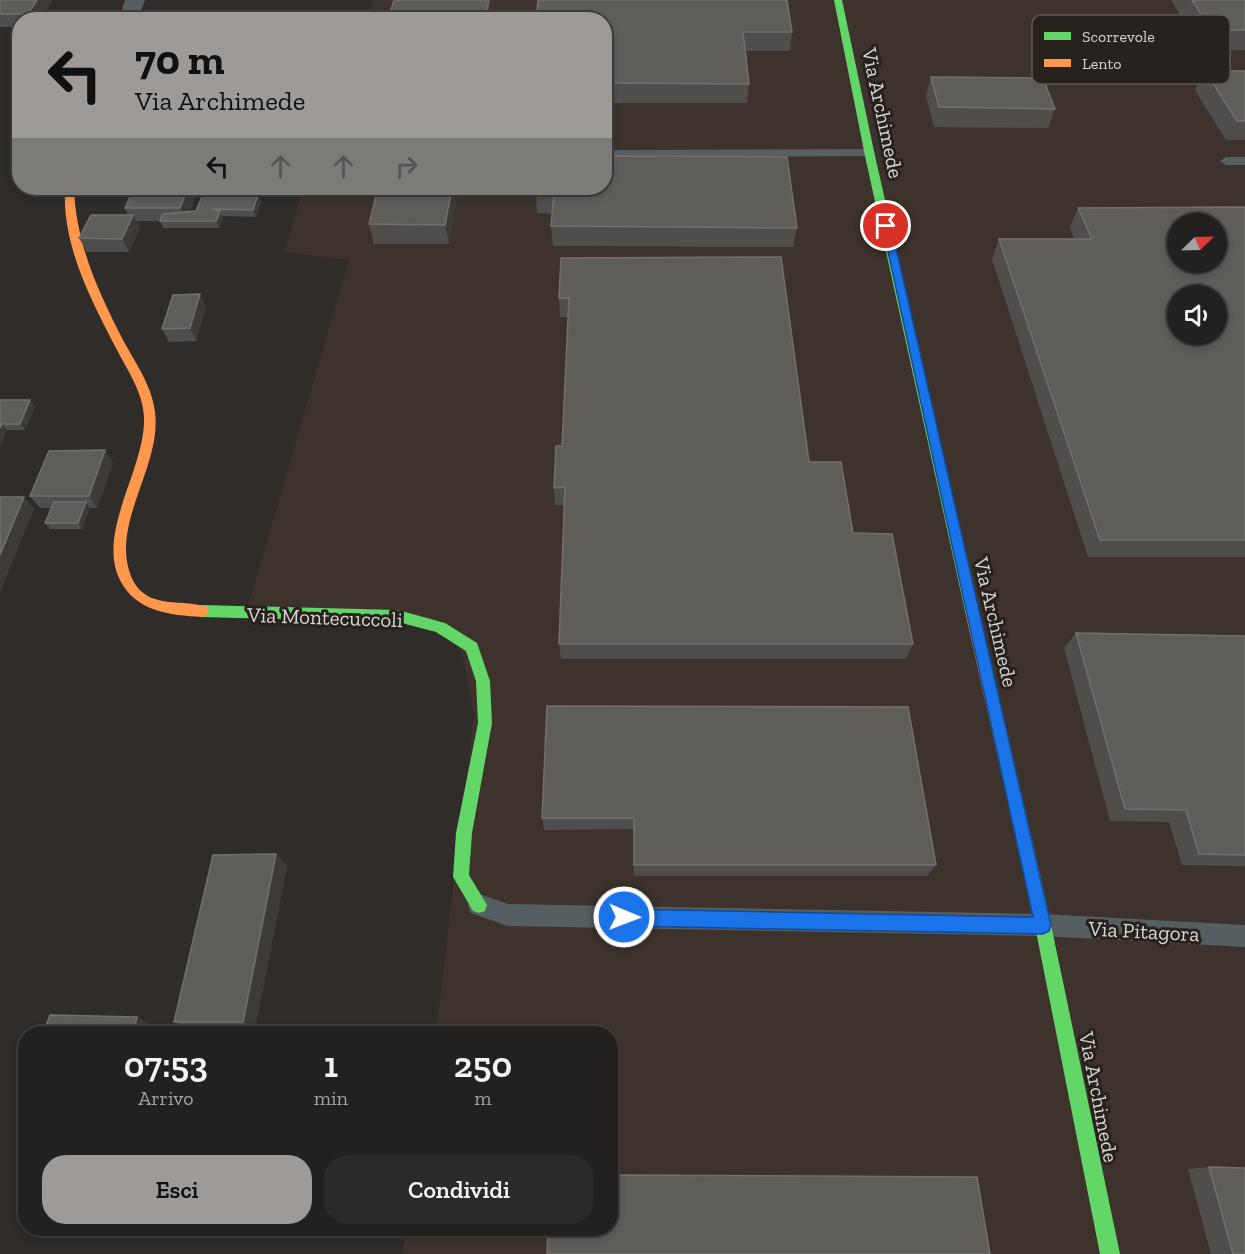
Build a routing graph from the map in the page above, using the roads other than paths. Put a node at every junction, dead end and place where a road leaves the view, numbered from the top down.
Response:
1 (838, 0) edge
2 (869, 153) junction
3 (612, 154) edge
4 (1226, 161) dead end
5 (1245, 161) edge
6 (69, 195) edge
7 (479, 905) joint
8 (1043, 925) junction
9 (1245, 936) edge
10 (1110, 1254) edge

1 - 2 street, Via Archimede
2 - 3 lane
2 - 8 street, Via Archimede
4 - 5 lane
6 - 7 street, Via Montecuccoli
7 - 8 lane, Via Montecuccoli
8 - 9 lane, Via Pitagora
8 - 10 street, Via Archimede

